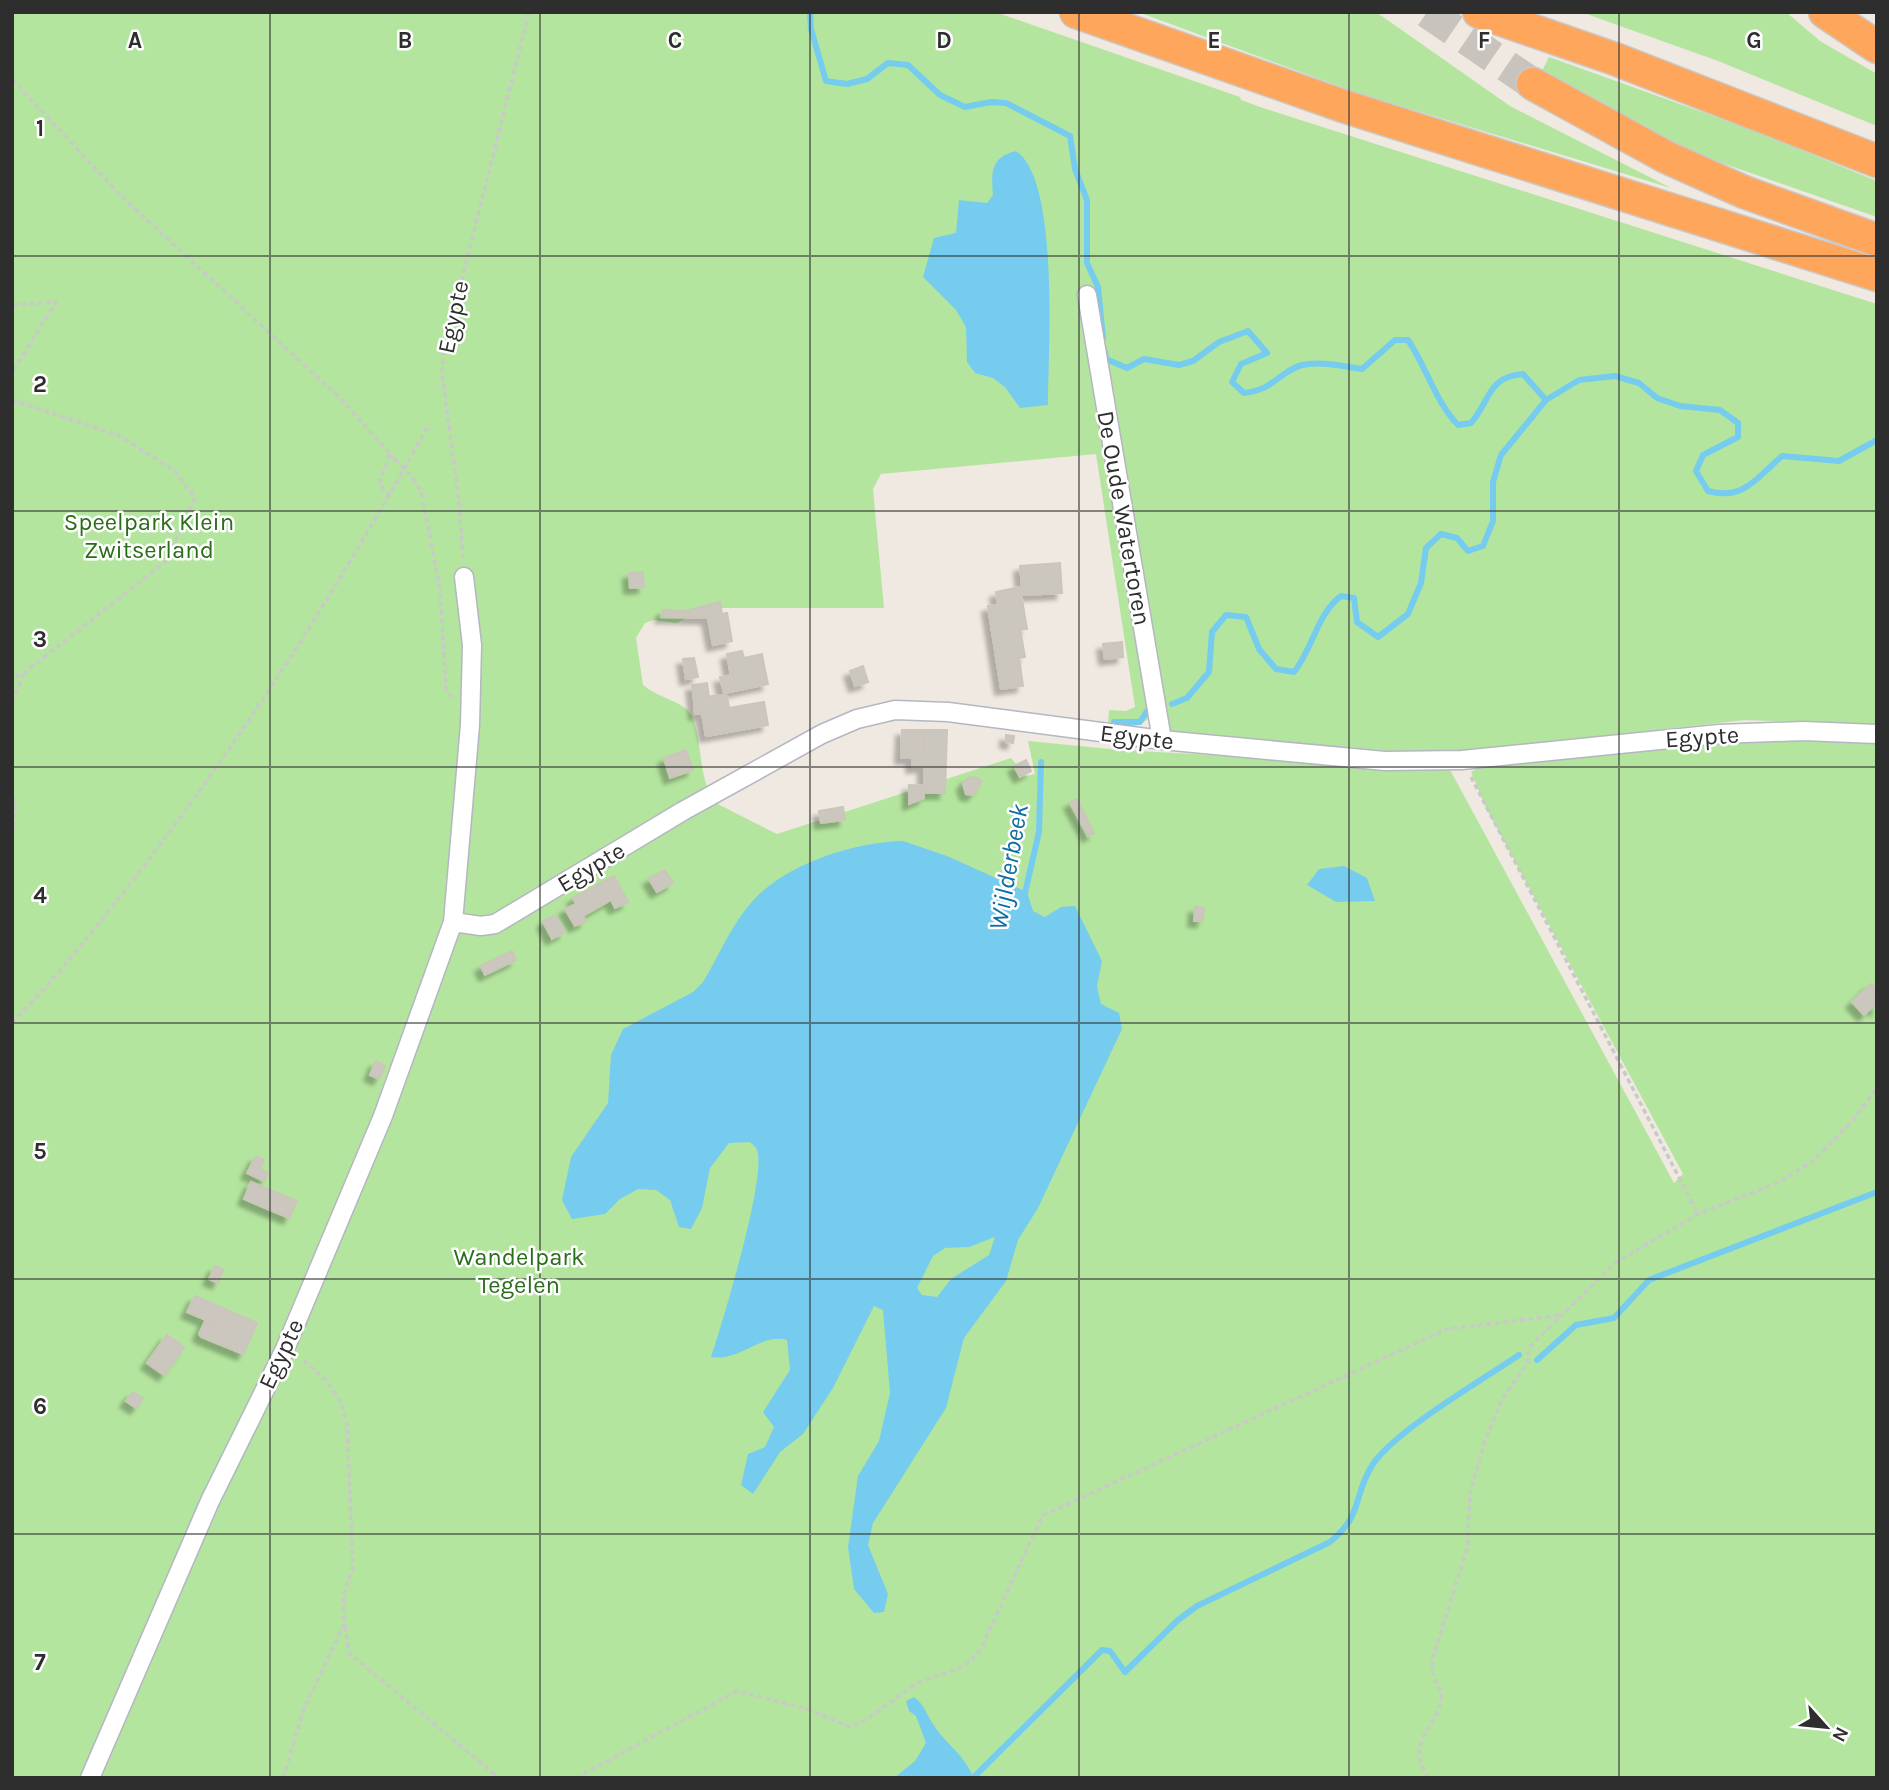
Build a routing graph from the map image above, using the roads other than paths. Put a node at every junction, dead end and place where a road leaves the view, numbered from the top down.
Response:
1 (1076, 12) edge
2 (1479, 12) edge
3 (1825, 12) edge
4 (1877, 47) edge
5 (1533, 84) tunnel mouth
6 (1877, 161) edge
7 (1877, 240) edge
8 (1877, 275) edge
9 (1087, 295) dead end
10 (464, 577) road end
11 (1877, 734) edge
12 (1162, 740) junction
13 (453, 922) junction
14 (90, 1778) edge

1 - 8 highway
2 - 6 highway
3 - 4 highway
5 - 7 highway
9 - 12 street, De Oude Watertoren
10 - 13 street, Egypte
11 - 12 street, Egypte
12 - 13 street, Egypte
13 - 14 street, Egypte

